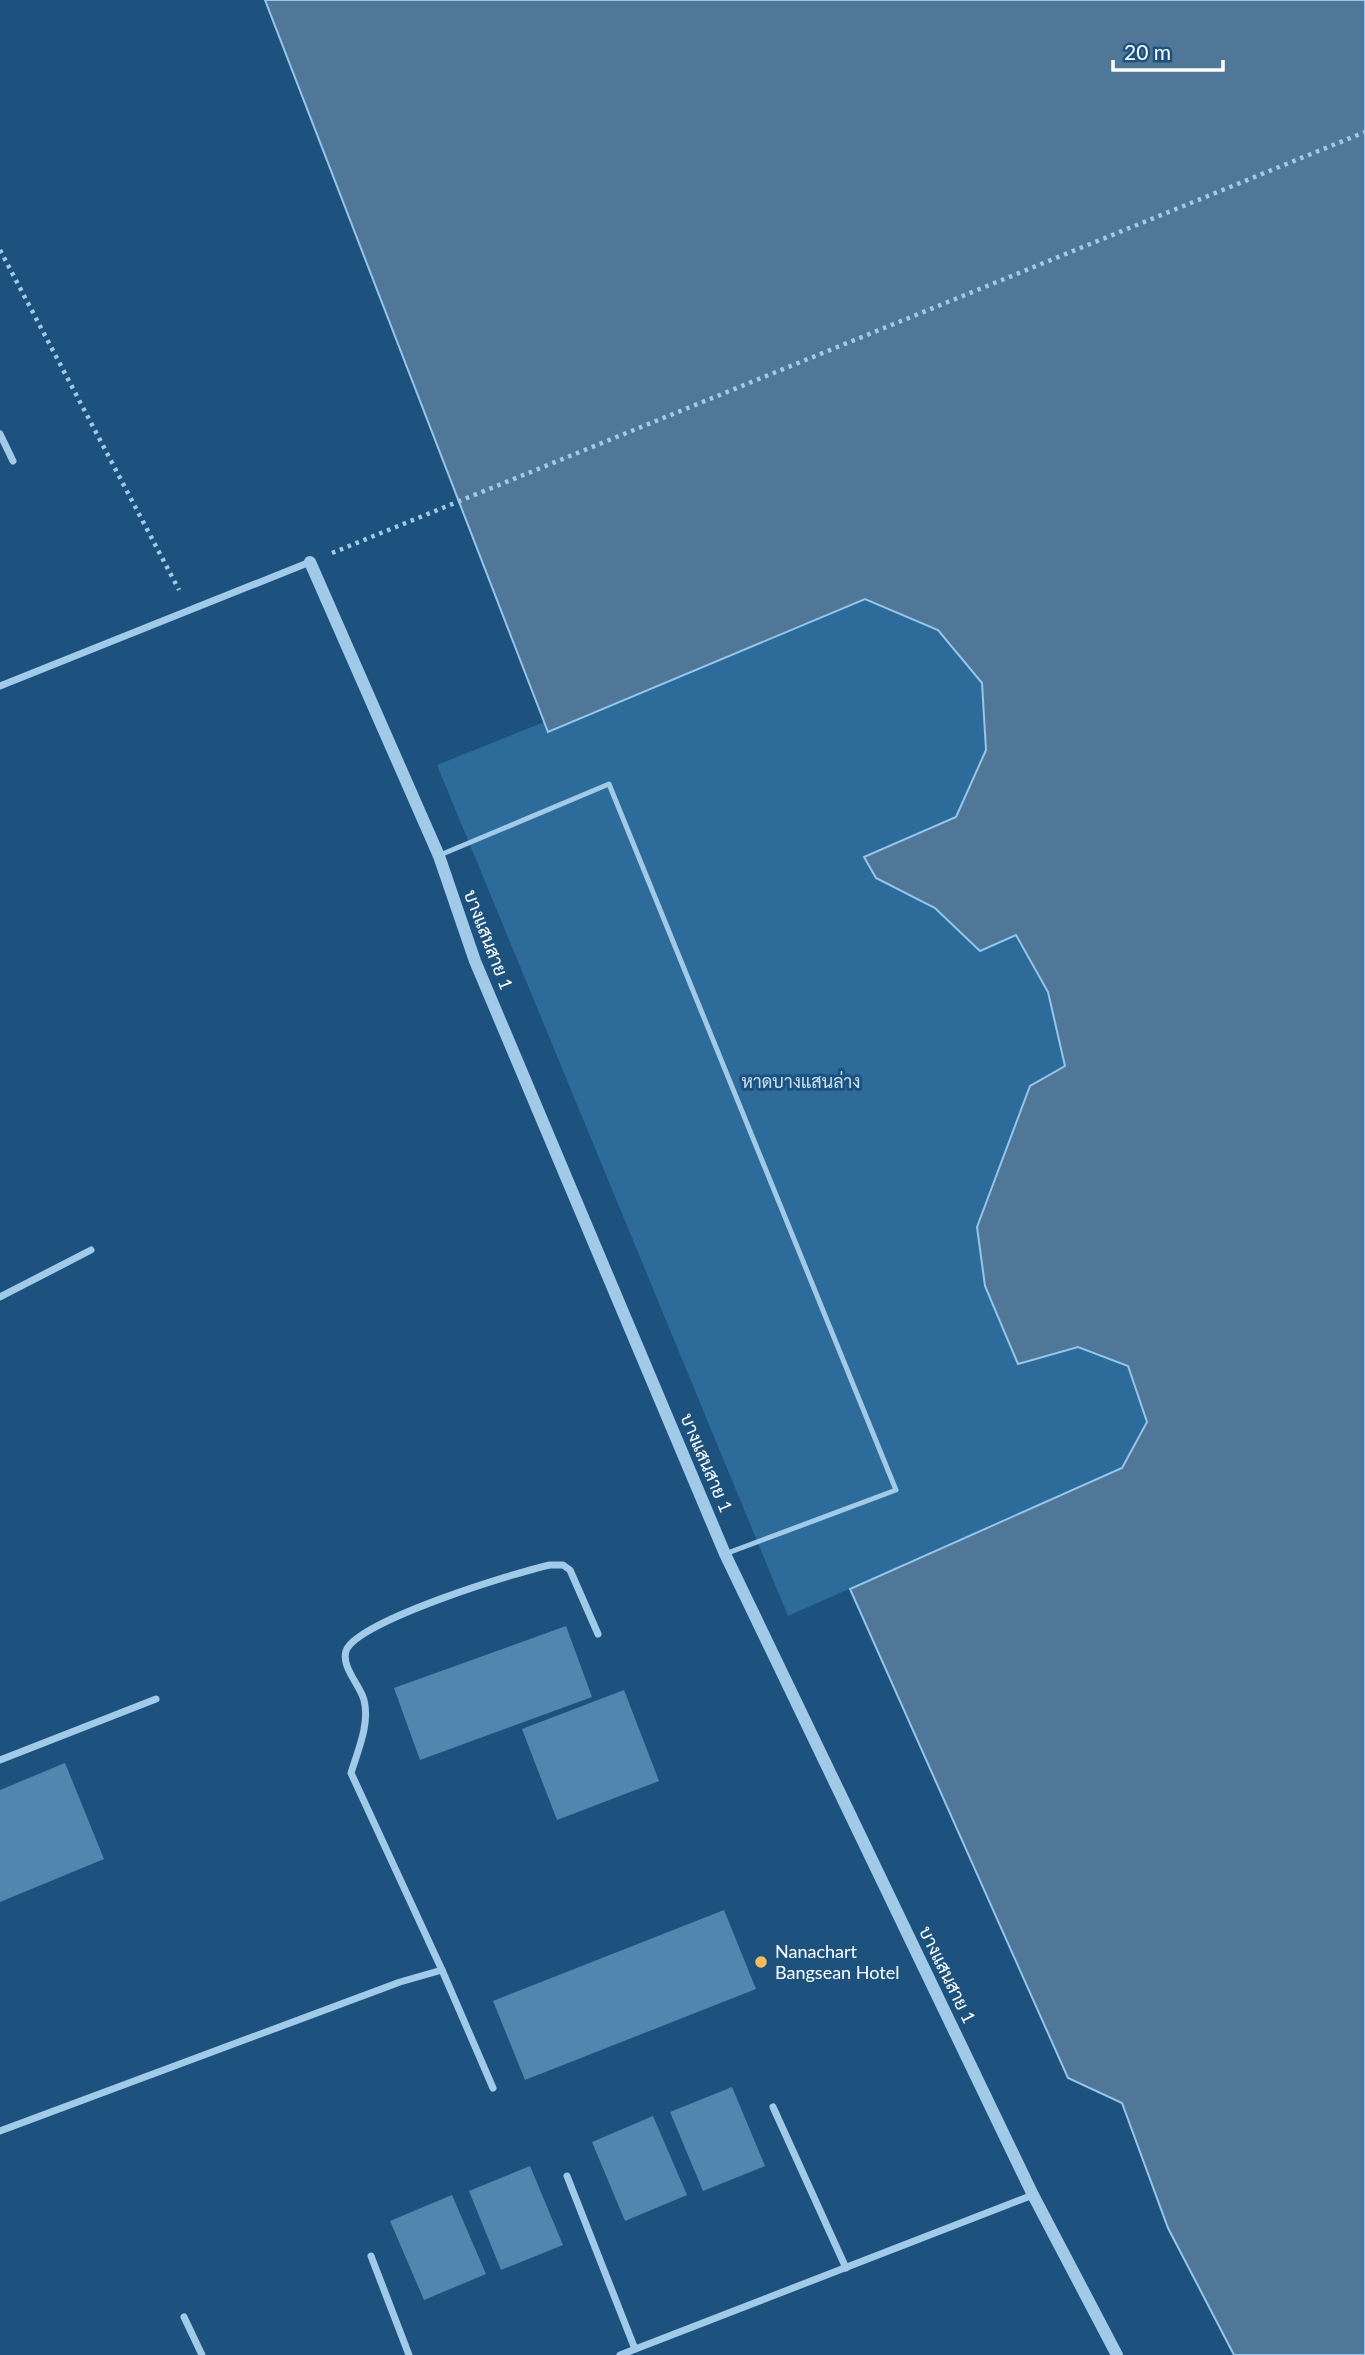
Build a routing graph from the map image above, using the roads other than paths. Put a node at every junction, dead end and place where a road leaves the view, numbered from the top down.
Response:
1 (0, 433) edge
2 (13, 461) dead end
3 (310, 562) joint
4 (0, 686) edge
5 (439, 856) junction
6 (91, 1250) dead end
7 (0, 1297) edge
8 (725, 1554) junction
9 (597, 1634) dead end
10 (156, 1699) dead end
11 (0, 1760) edge
12 (442, 1970) junction
13 (493, 2088) dead end
14 (773, 2107) dead end
15 (0, 2131) edge
16 (567, 2176) dead end
17 (1033, 2195) junction
18 (371, 2256) dead end
19 (846, 2268) junction
20 (184, 2317) dead end
21 (635, 2349) junction
22 (202, 2355) edge
23 (410, 2355) edge
24 (620, 2355) edge
25 (1117, 2355) edge

1 - 2 street
3 - 4 street
3 - 5 street, บางแสนสาย 1
5 - 8 street, บางแสนสาย 1
5 - 8 lane
6 - 7 street
8 - 17 street, บางแสนสาย 1
9 - 12 street
10 - 11 street
12 - 13 street
12 - 15 street
14 - 19 street
16 - 21 street
17 - 19 street
17 - 25 street, บางแสนสาย 1
18 - 23 street
19 - 21 street
20 - 22 street
21 - 24 street

